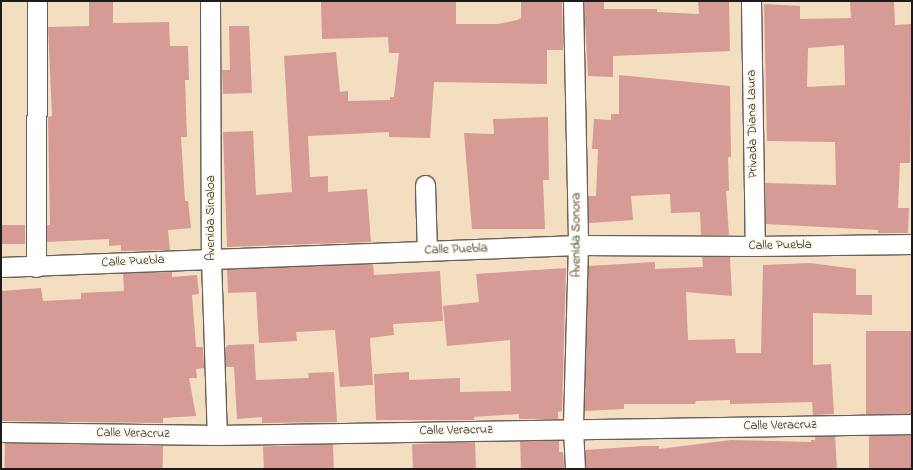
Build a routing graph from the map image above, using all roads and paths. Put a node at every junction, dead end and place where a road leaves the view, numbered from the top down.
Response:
1 (37, 1) edge
2 (210, 1) edge
3 (573, 1) edge
4 (751, 1) edge
5 (425, 185) dead end
6 (912, 244) edge
7 (578, 245) junction
8 (755, 246) junction
9 (427, 251) junction
10 (211, 258) junction
11 (36, 266) junction
12 (1, 267) edge
13 (912, 424) edge
14 (573, 429) junction
15 (1, 432) edge
16 (217, 435) junction
17 (575, 469) edge

1 - 11 street
2 - 10 street, Avenida Sinaloa
3 - 7 street, Avenida Sonora
4 - 8 street, Privada Diana Laura
5 - 9 street
6 - 8 street, Calle Puebla
7 - 8 street, Calle Puebla
7 - 9 street, Calle Puebla
7 - 14 street, Avenida Sonora
9 - 10 street, Calle Puebla
10 - 11 street, Calle Puebla
10 - 16 street, Avenida Sinaloa
11 - 12 street, Calle Puebla
13 - 14 street, Calle Veracruz
14 - 16 street, Calle Veracruz
14 - 17 street, Avenida Sonora
15 - 16 street, Calle Veracruz

